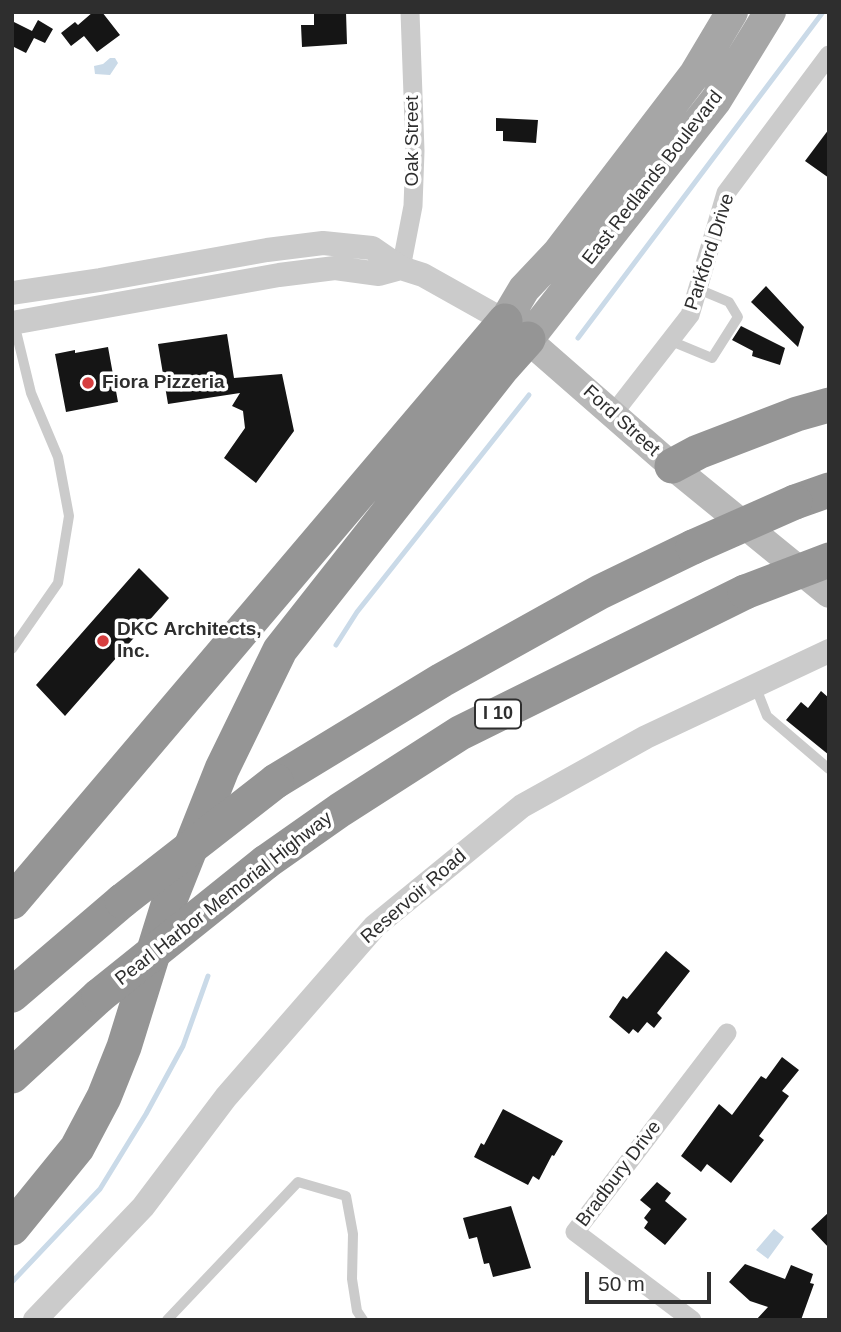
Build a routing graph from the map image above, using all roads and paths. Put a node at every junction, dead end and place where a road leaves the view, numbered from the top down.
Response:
1 (410, 12) edge
2 (732, 12) edge
3 (770, 12) edge
4 (829, 55) edge
5 (401, 268) junction
6 (100, 281) junction
7 (698, 289) junction
8 (12, 293) edge
9 (13, 322) edge
10 (517, 330) junction
11 (671, 341) junction
12 (829, 405) edge
13 (613, 414) junction
14 (672, 466) junction
15 (829, 490) edge
16 (829, 560) edge
17 (829, 594) edge
18 (12, 649) edge
19 (829, 651) edge
20 (756, 686) junction
21 (829, 769) edge
22 (12, 902) edge
23 (12, 995) edge
24 (727, 1033) dead end
25 (12, 1076) edge
26 (12, 1228) edge
27 (35, 1320) edge
28 (167, 1320) edge
29 (363, 1320) edge
30 (692, 1320) edge

1 - 5 street, Oak Street
2 - 10 main road, East Redlands Boulevard
3 - 10 main road, East Redlands Boulevard
4 - 7 street, Parkford Drive
5 - 6 street, Ford Street
5 - 9 street, Ford Street
5 - 10 street, Ford Street
6 - 8 street, Ford Street
6 - 9 street
7 - 11 street, Parkford Drive
7 - 11 lane
9 - 18 lane
10 - 13 main road, Ford Street
10 - 22 highway
10 - 26 highway
11 - 13 street, Parkford Drive
12 - 14 highway
13 - 14 main road, Ford Street
14 - 17 main road, Ford Street
15 - 23 highway, bridge
16 - 25 highway, Pearl Harbor Memorial Highway / I 10, bridge
19 - 20 street, Reservoir Road
20 - 21 lane
20 - 27 street, Reservoir Road
24 - 30 street, Bradbury Drive
28 - 29 lane

